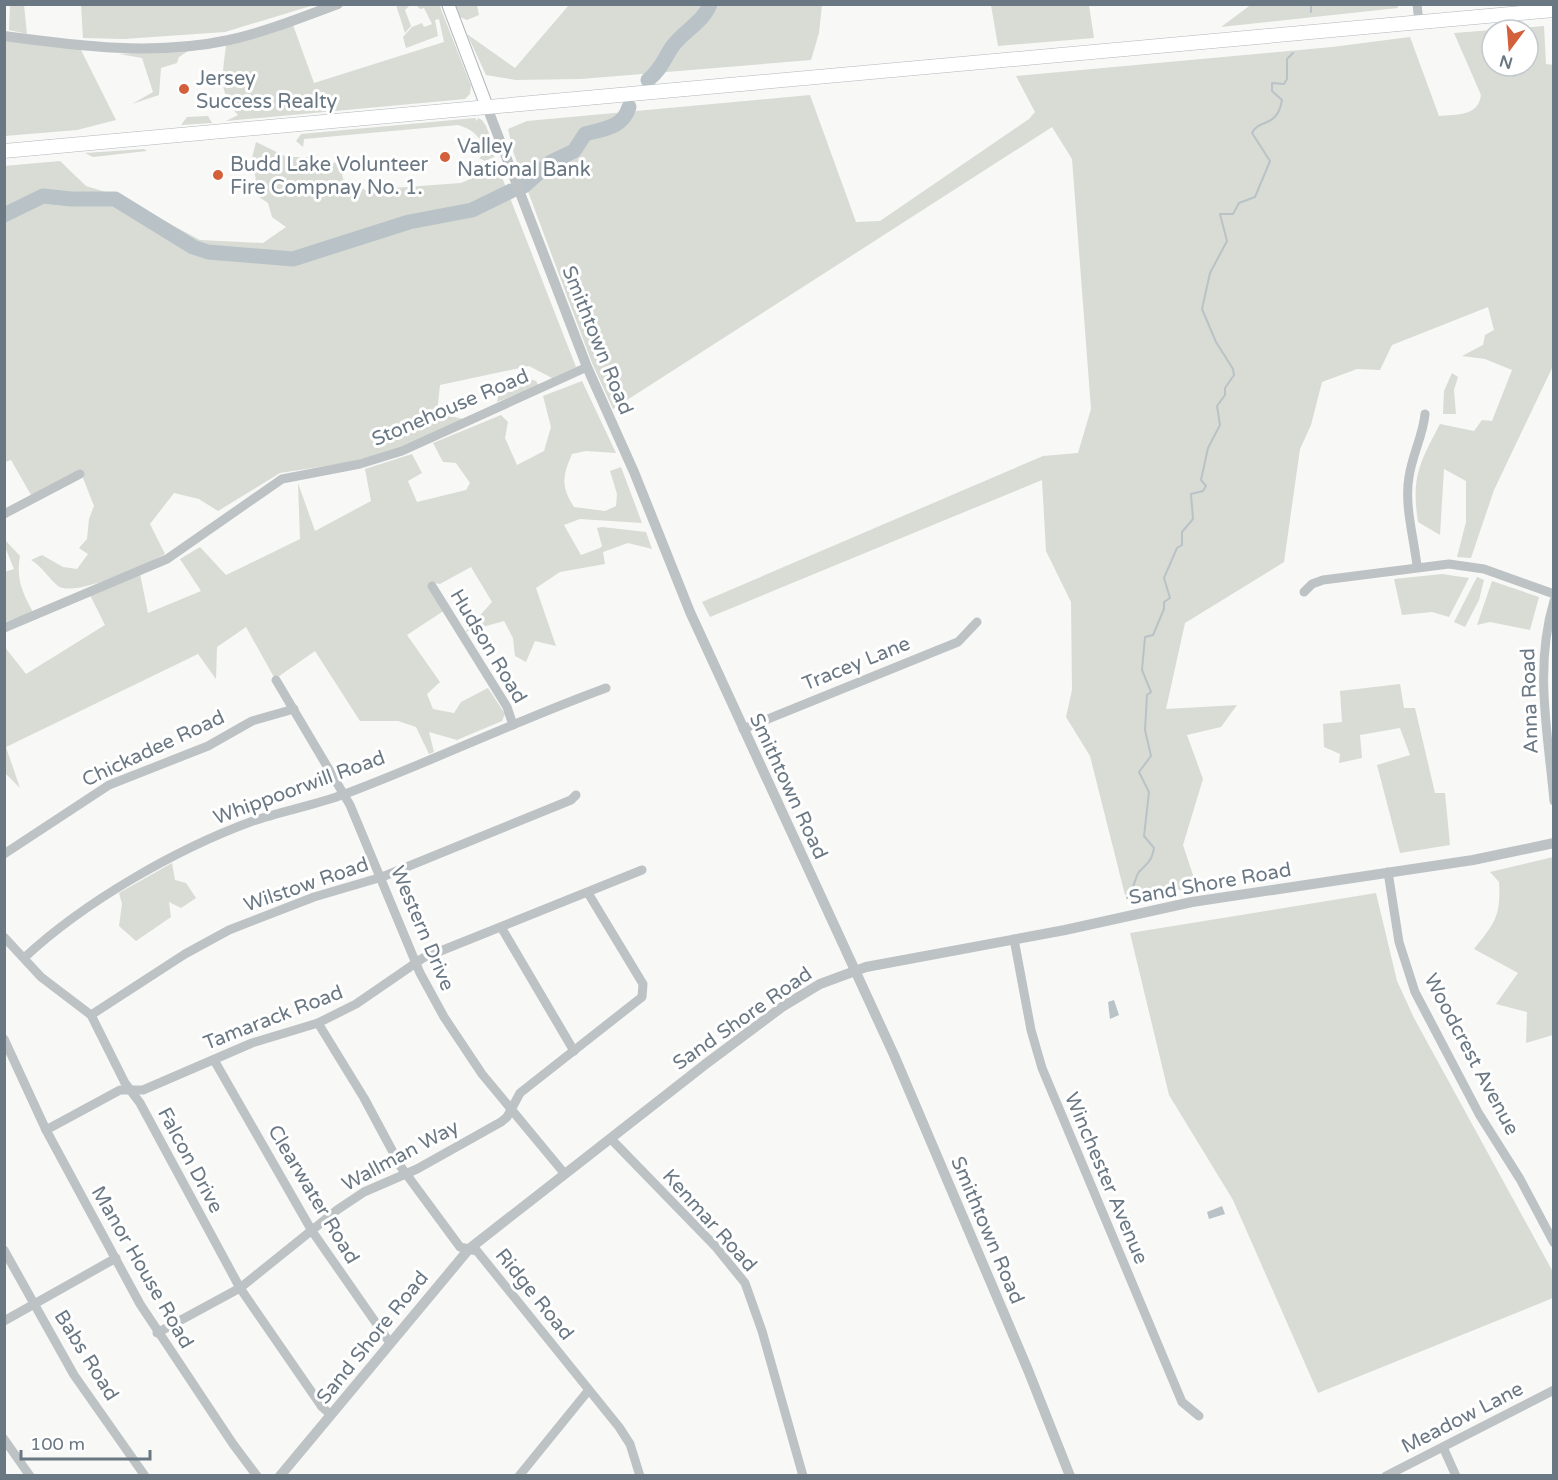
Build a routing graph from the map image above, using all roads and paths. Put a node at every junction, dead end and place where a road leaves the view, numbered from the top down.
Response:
1 (338, 4) edge
2 (448, 4) edge
3 (1417, 4) edge
4 (1554, 10) edge
5 (1419, 22) junction
6 (4, 36) edge
7 (487, 107) junction
8 (4, 151) edge
9 (587, 367) junction
10 (1425, 414) dead end
11 (80, 474) dead end
12 (4, 514) edge
13 (1418, 566) junction
14 (432, 586) dead end
15 (1304, 592) dead end
16 (1554, 594) edge
17 (1554, 601) edge
18 (977, 622) dead end
19 (4, 628) edge
20 (276, 680) dead end
21 (606, 688) dead end
22 (294, 709) junction
23 (513, 725) junction
24 (743, 729) junction
25 (344, 794) junction
26 (576, 795) dead end
27 (1554, 801) edge
28 (1554, 843) edge
29 (4, 855) edge
30 (642, 870) dead end
31 (1388, 872) junction
32 (382, 878) junction
33 (588, 893) junction
34 (501, 927) junction
35 (4, 937) edge
36 (1014, 939) junction
37 (24, 958) junction
38 (416, 962) junction
39 (856, 969) junction
40 (91, 1015) junction
41 (318, 1023) junction
42 (4, 1039) edge
43 (574, 1051) junction
44 (213, 1060) junction
45 (15, 1066) junction
46 (4, 1070) edge
47 (131, 1090) junction
48 (510, 1110) junction
49 (46, 1130) junction
50 (611, 1139) junction
51 (564, 1173) junction
52 (406, 1174) junction
53 (312, 1231) junction
54 (1554, 1242) edge
55 (469, 1249) junction
56 (4, 1250) edge
57 (116, 1258) junction
58 (240, 1288) junction
59 (35, 1304) junction
60 (4, 1321) edge
61 (157, 1333) junction
62 (390, 1343) junction
63 (1554, 1390) edge
64 (588, 1391) junction
65 (331, 1415) junction
66 (1199, 1416) dead end
67 (4, 1439) edge
68 (1443, 1447) junction
69 (30, 1476) edge
70 (145, 1476) edge
71 (257, 1476) edge
72 (280, 1476) edge
73 (519, 1476) edge
74 (640, 1476) edge
75 (803, 1476) edge
76 (1070, 1476) edge
77 (1386, 1476) edge
78 (1456, 1476) edge

1 - 6 street
2 - 7 main road
3 - 5 street
4 - 5 main road
5 - 7 main road
7 - 8 main road
7 - 9 street, Smithtown Road
9 - 19 street, Stonehouse Road
9 - 24 street, Smithtown Road
10 - 13 street
11 - 12 street
13 - 15 street
13 - 16 street
14 - 23 street, Hudson Road
17 - 27 street, Anna Road
18 - 24 street, Tracey Lane
20 - 22 street, Western Drive
21 - 23 street, Whippoorwill Road
22 - 25 street, Western Drive
22 - 29 street, Chickadee Road
23 - 25 street, Whippoorwill Road
24 - 39 street, Smithtown Road
25 - 32 street, Western Drive
25 - 37 street, Whippoorwill Road
26 - 32 street, Wilstow Road
28 - 31 street, Sand Shore Road
30 - 33 street, Tamarack Road
31 - 36 street, Sand Shore Road
31 - 54 street, Woodcrest Avenue
32 - 38 street, Western Drive
32 - 40 street, Wilstow Road
33 - 34 street, Tamarack Road
33 - 43 street, Wallman Way
34 - 38 street, Tamarack Road
34 - 43 street
35 - 37 street, Falcon Drive
36 - 39 street, Sand Shore Road
36 - 66 street, Winchester Avenue
37 - 40 street, Falcon Drive
38 - 41 street, Tamarack Road
38 - 48 street, Western Drive
39 - 50 street, Sand Shore Road
39 - 76 street, Smithtown Road
40 - 47 street, Falcon Drive
41 - 44 street, Tamarack Road
41 - 52 street, Ridge Road
42 - 45 street, Manor House Road
43 - 48 street, Wallman Way
44 - 47 street, Tamarack Road
44 - 53 street, Clearwater Road
45 - 46 street
45 - 49 street, Manor House Road
47 - 49 street, Tamarack Road
47 - 58 street, Falcon Drive
48 - 51 street, Western Drive
48 - 52 street, Wallman Way
49 - 57 street, Manor House Road
50 - 51 street, Sand Shore Road
50 - 75 street, Kenmar Road
51 - 55 street, Sand Shore Road
52 - 53 street, Wallman Way
52 - 55 street, Ridge Road
53 - 58 street, Wallman Way
53 - 62 street, Clearwater Road
55 - 62 street, Sand Shore Road
55 - 64 street, Ridge Road
56 - 59 street, Babs Road
57 - 59 street
57 - 61 street, Manor House Road
58 - 61 street, Wallman Way
58 - 65 street, Falcon Drive
59 - 60 street
59 - 70 street, Babs Road
61 - 71 street, Manor House Road
62 - 65 street, Sand Shore Road
63 - 68 street, Meadow Lane
64 - 73 street
64 - 74 street, Ridge Road
65 - 72 street, Sand Shore Road
67 - 69 street
68 - 77 street, Meadow Lane
68 - 78 street

